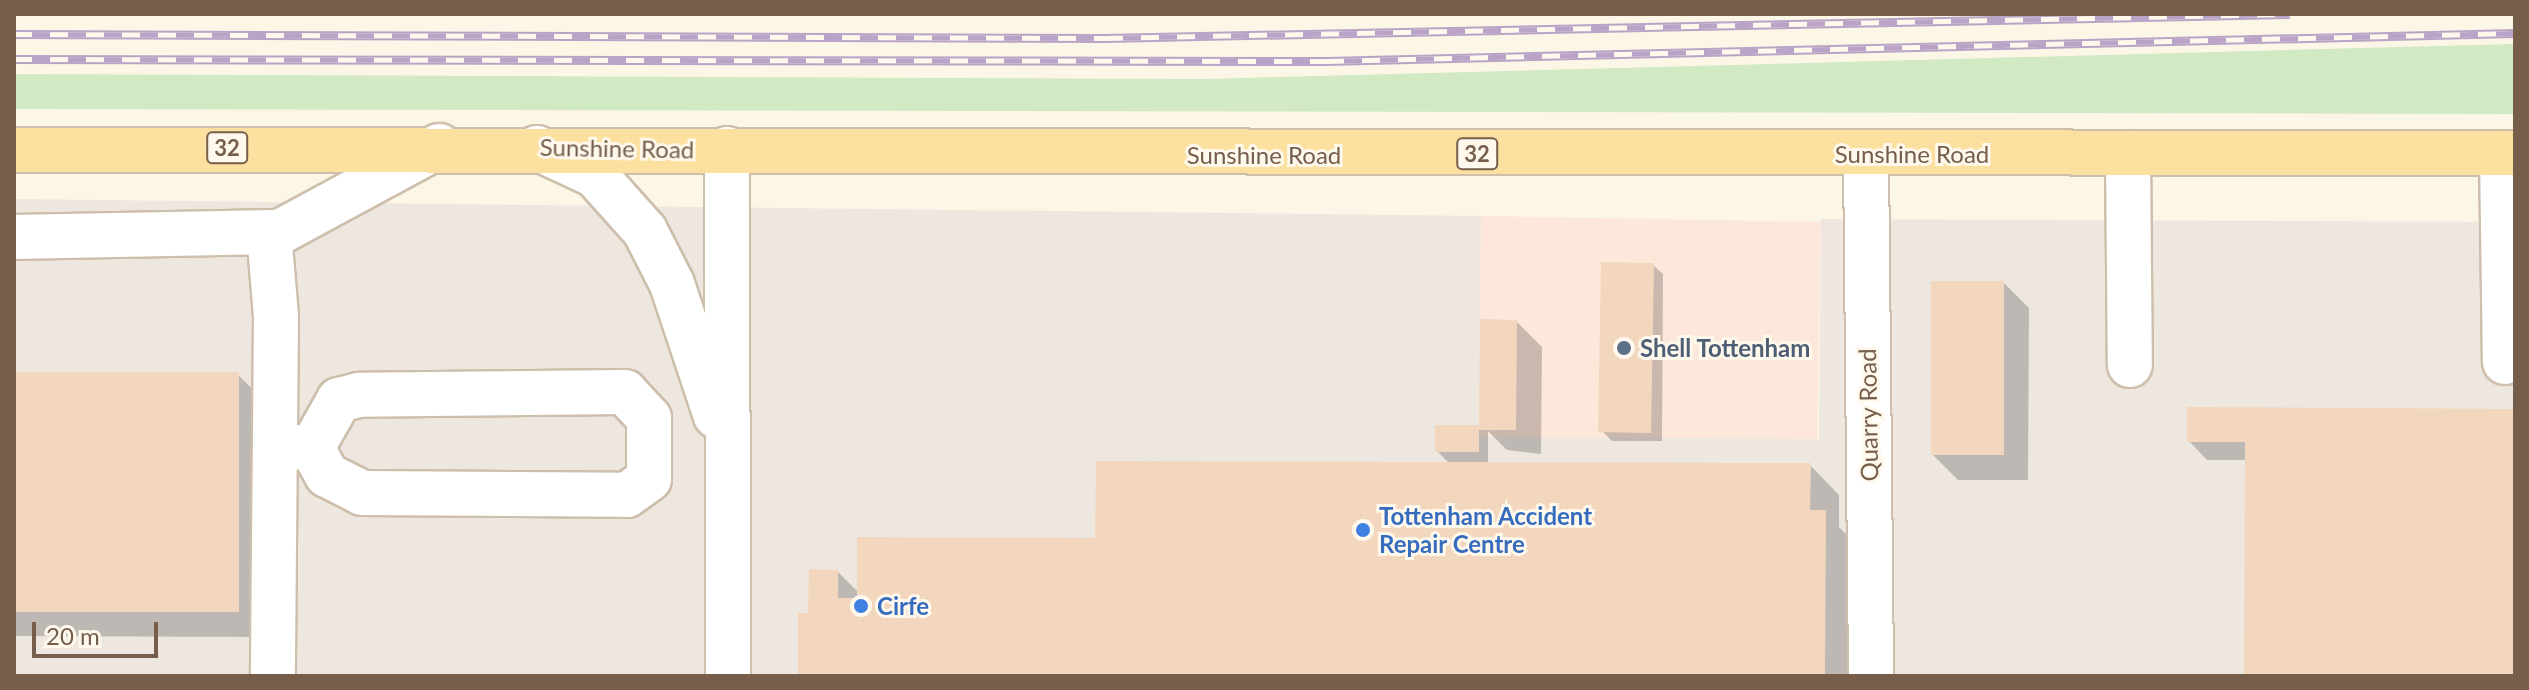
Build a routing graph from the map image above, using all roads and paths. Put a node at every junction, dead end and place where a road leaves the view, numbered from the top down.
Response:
1 (439, 146) junction
2 (534, 147) junction
3 (727, 149) junction
4 (14, 150) edge
5 (2128, 153) junction
6 (2508, 153) edge
7 (1866, 154) junction
8 (269, 233) junction
9 (14, 237) edge
10 (2505, 362) dead end
11 (2130, 365) dead end
12 (293, 447) junction
13 (730, 473) junction
14 (273, 676) edge
15 (728, 676) edge
16 (1871, 676) edge

1 - 2 main road, Sunshine Road / 32
1 - 4 main road, Sunshine Road / 32
1 - 8 street
2 - 3 main road, Sunshine Road / 32
2 - 13 street
3 - 7 main road, Sunshine Road / 32
3 - 13 street
5 - 6 main road, Sunshine Road / 32
5 - 7 main road, Sunshine Road / 32
5 - 11 street
6 - 10 street
7 - 16 street, Quarry Road
8 - 9 street
8 - 12 street
12 - 12 street
12 - 14 street
13 - 15 street

